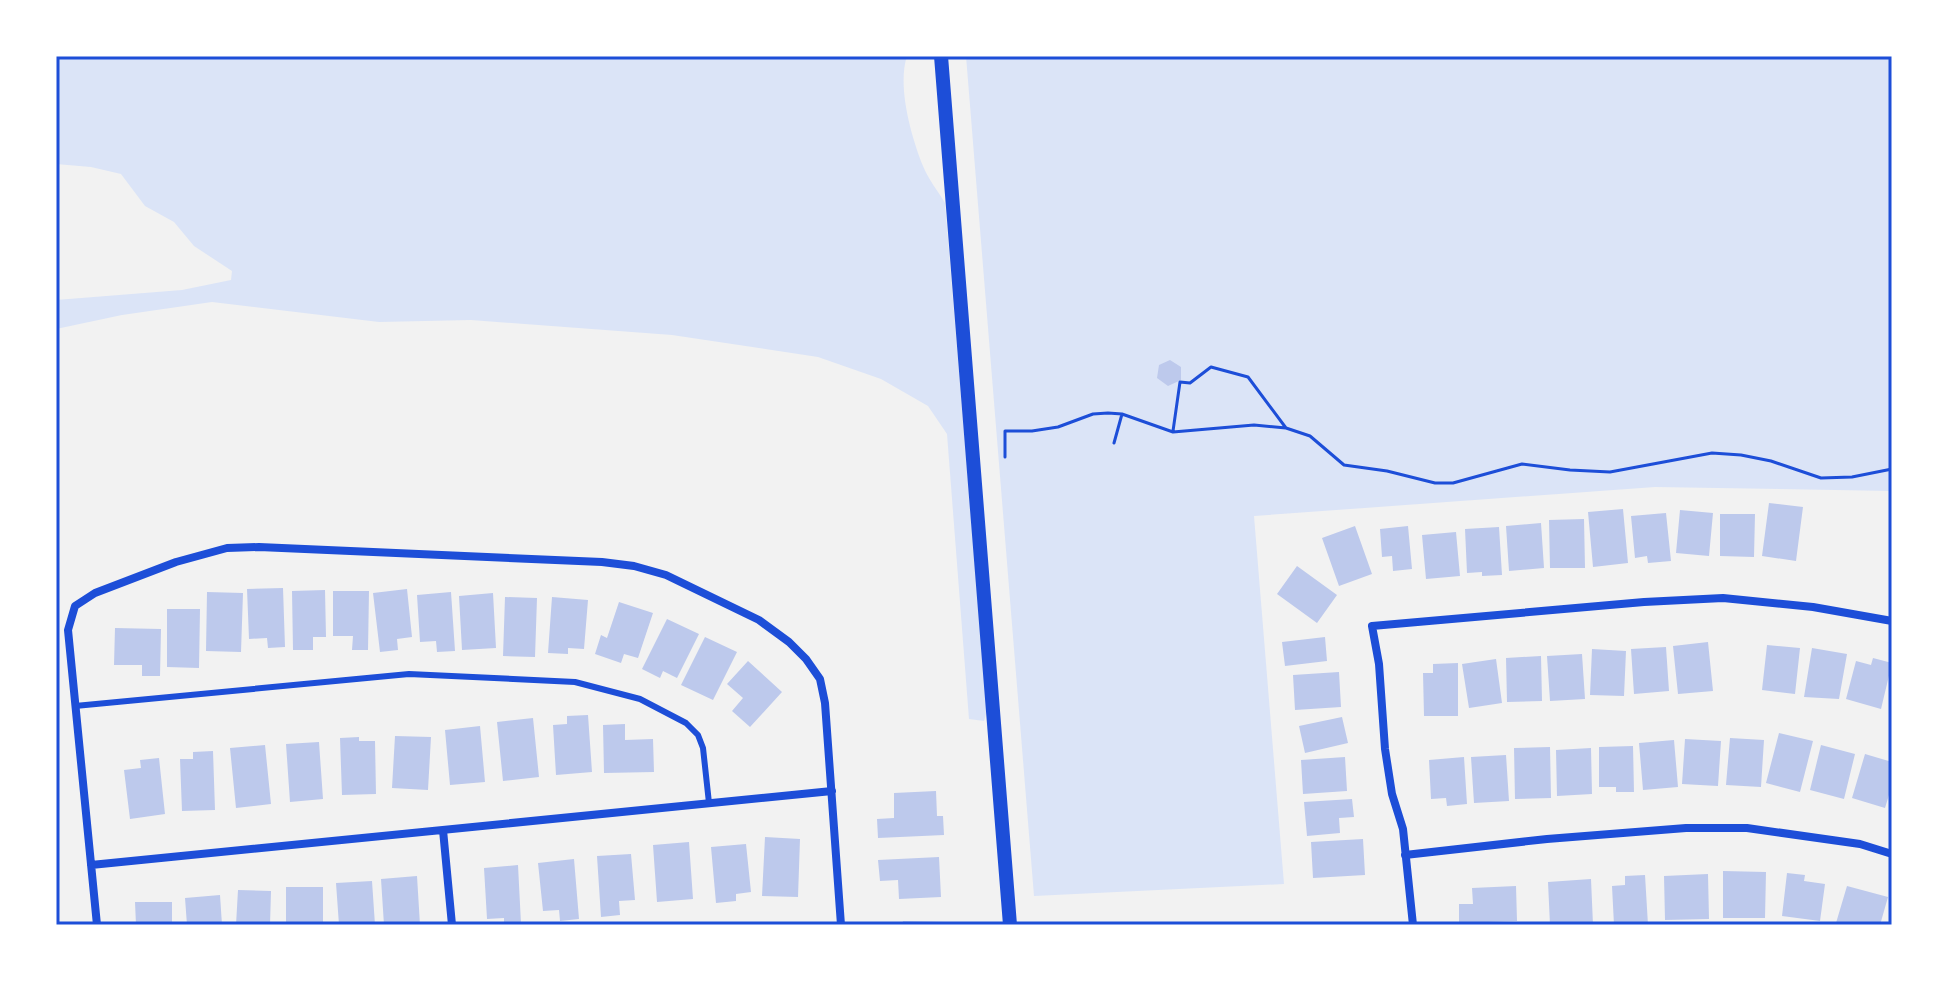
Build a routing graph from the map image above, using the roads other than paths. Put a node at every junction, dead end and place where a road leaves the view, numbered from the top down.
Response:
1 (941, 56) edge
2 (1892, 621) edge
3 (75, 706) junction
4 (832, 791) junction
5 (709, 803) junction
6 (443, 830) junction
7 (1892, 854) edge
8 (1405, 855) junction
9 (91, 865) junction
10 (97, 925) edge
11 (452, 925) edge
12 (841, 925) edge
13 (1010, 925) edge
14 (1413, 925) edge

1 - 13 street
2 - 8 street
3 - 4 street
3 - 5 lane
3 - 9 street
4 - 5 street
4 - 12 street
5 - 6 street
6 - 9 street
6 - 11 street
7 - 8 street
8 - 14 street
9 - 10 street

